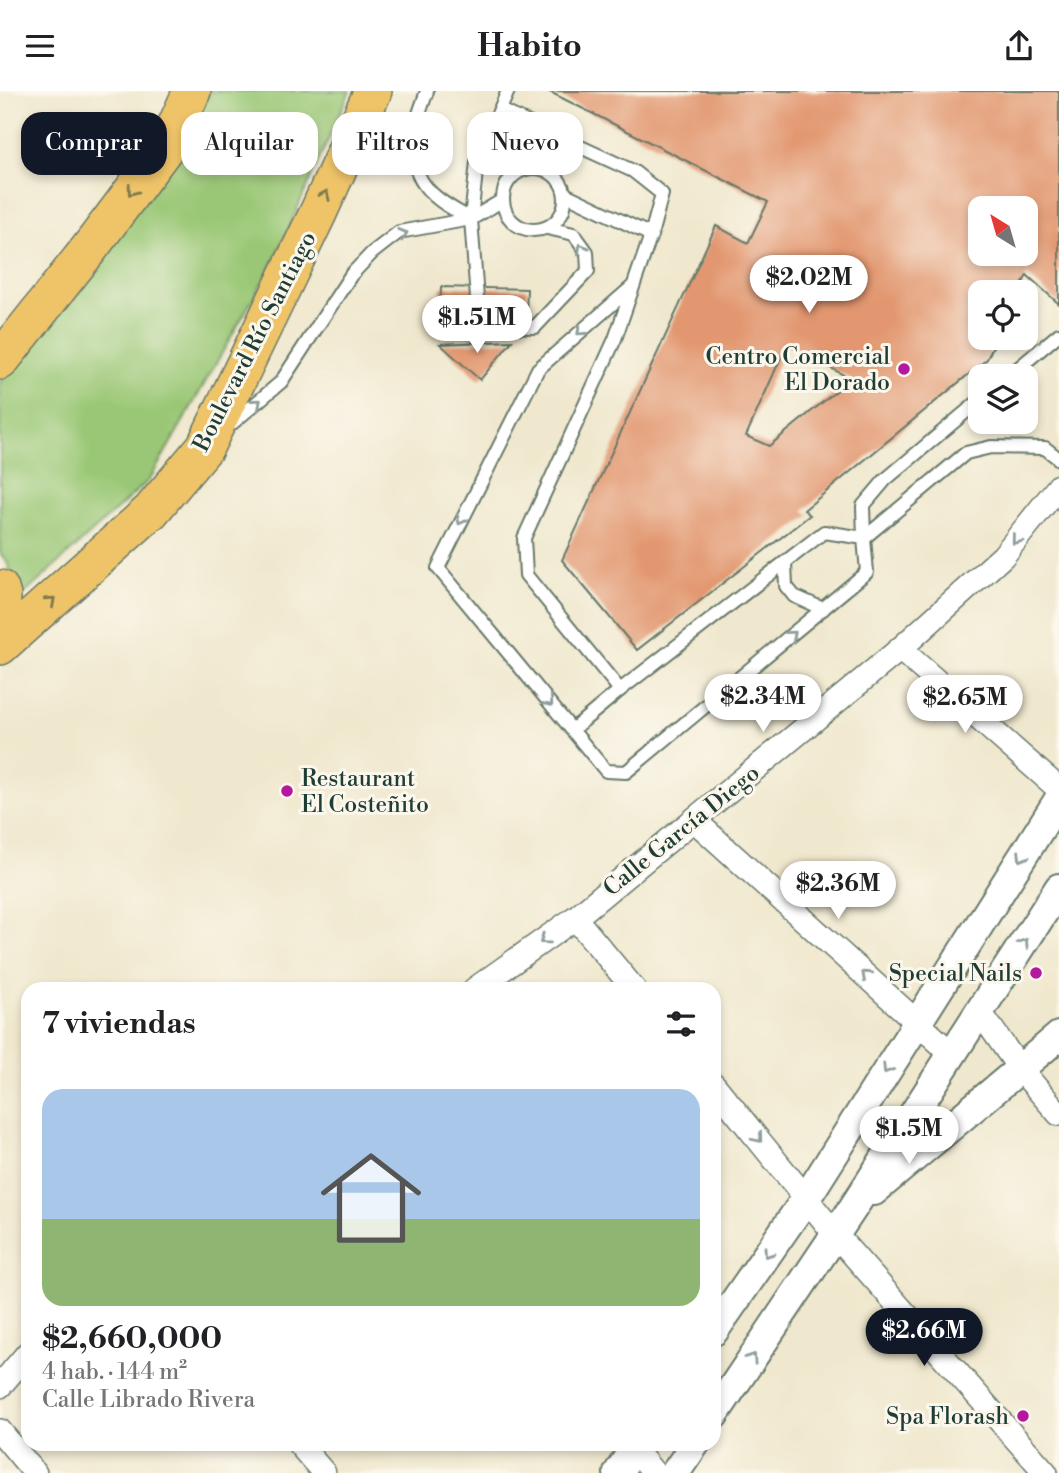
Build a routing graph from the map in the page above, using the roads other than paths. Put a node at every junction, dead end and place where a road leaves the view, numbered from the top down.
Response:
1 (192, 91) edge
2 (373, 91) edge
3 (427, 91) edge
4 (509, 91) edge
5 (500, 110) junction
6 (565, 194) junction
7 (503, 200) junction
8 (471, 219) junction
9 (547, 228) junction
10 (651, 235) junction
11 (633, 286) junction
12 (1059, 334) edge
13 (0, 361) edge
14 (1023, 364) edge
15 (968, 410) edge
16 (205, 447) junction
17 (1059, 459) edge
18 (1059, 487) edge
19 (864, 538) junction
20 (785, 563) junction
21 (0, 589) edge
22 (823, 609) junction
23 (0, 630) edge
24 (0, 646) edge
25 (900, 649) junction
26 (620, 690) junction
27 (572, 730) junction
28 (1059, 789) edge
29 (1059, 799) edge
30 (694, 820) junction
31 (1059, 888) edge
32 (575, 918) junction
33 (485, 982) edge
34 (628, 982) edge
35 (980, 1012) junction
36 (918, 1022) junction
37 (1059, 1036) edge
38 (953, 1055) junction
39 (1020, 1069) junction
40 (721, 1093) edge
41 (1059, 1114) edge
42 (807, 1197) junction
43 (853, 1208) junction
44 (835, 1234) junction
45 (721, 1321) edge
46 (21, 1361) edge
47 (0, 1386) edge
48 (721, 1405) edge
49 (0, 1431) edge
50 (305, 1451) edge
51 (630, 1451) edge
52 (638, 1451) edge
53 (690, 1451) edge
54 (35, 1473) edge
55 (324, 1473) edge
56 (618, 1473) edge
57 (654, 1473) edge
58 (675, 1473) edge
59 (1046, 1473) edge

1 -> 13 main road
16 -> 2 main road, Boulevard Río Santiago
3 - 8 lane
4 - 5 lane
5 - 8 lane
5 - 10 lane
6 - 7 lane
6 - 9 lane
6 - 10 lane
7 - 8 lane
7 - 9 lane
8 -> 9 lane
16 -> 8 lane
10 - 11 lane
11 - 26 lane
11 -> 27 lane
12 - 14 lane
15 - 19 lane
24 -> 16 main road, Boulevard Río Santiago
17 - 19 lane
18 -> 25 street, Calle García Diego
19 - 20 lane
19 - 22 lane
20 - 22 lane
20 - 26 lane
21 - 23 main road
27 -> 22 lane
25 - 28 street
25 - 30 street, Calle García Diego
26 - 27 lane
29 -> 36 street
30 - 32 street, Calle García Diego
36 -> 30 street
35 -> 31 street
32 -> 33 street, Calle García Diego
32 - 34 street
35 - 38 street
35 - 39 street
36 - 38 street
36 -> 42 street
37 - 39 street
38 - 43 street
39 - 41 street
39 - 43 street
40 -> 42 street
42 - 44 street
42 -> 45 street
43 - 44 street
48 -> 44 street
44 - 59 street
46 - 47 street
49 - 54 street
50 - 55 street
51 - 56 street
52 - 57 street
53 - 58 street

